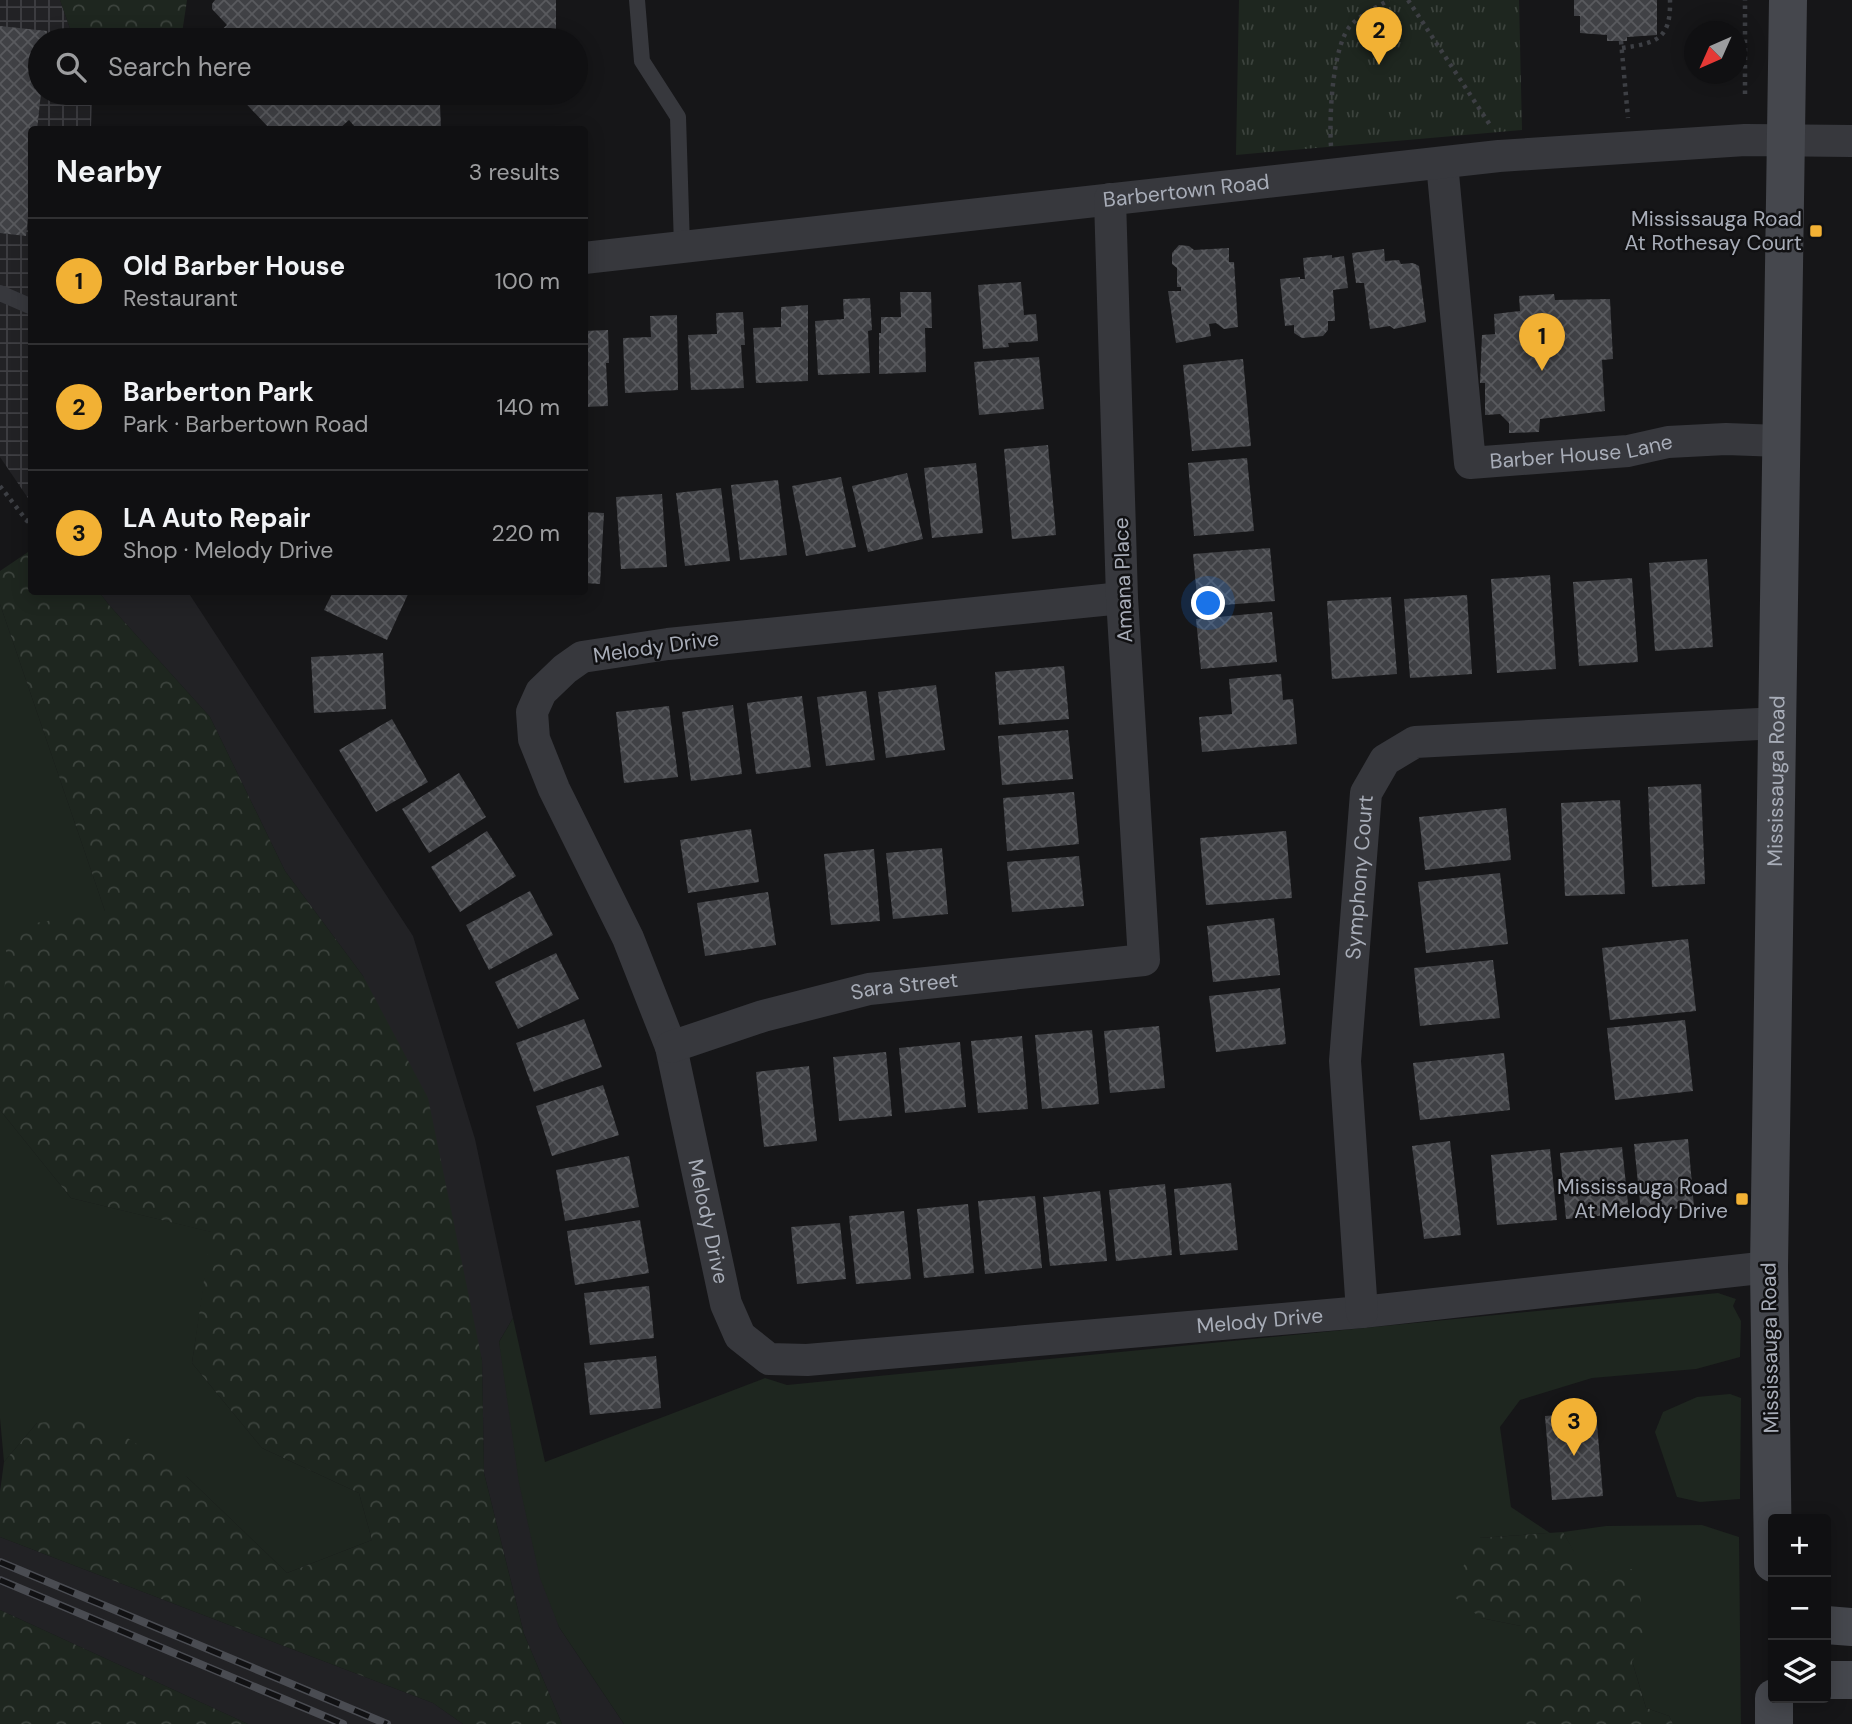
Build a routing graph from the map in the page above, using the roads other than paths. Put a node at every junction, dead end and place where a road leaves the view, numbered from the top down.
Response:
1 (638, 0) edge
2 (1788, 0) edge
3 (1852, 141) edge
4 (1788, 142) junction
5 (1442, 163) junction
6 (1110, 199) junction
7 (682, 247) junction
8 (588, 258) edge
9 (0, 293) edge
10 (28, 305) edge
11 (1782, 440) junction
12 (1122, 598) junction
13 (1777, 723) junction
14 (1144, 960) joint
15 (671, 1047) junction
16 (1769, 1267) junction
17 (1362, 1311) junction
18 (1772, 1514) edge
19 (1831, 1625) edge
20 (1852, 1626) edge
21 (1831, 1680) edge
22 (1852, 1680) edge
23 (1774, 1703) edge
24 (1774, 1724) edge

1 - 7 lane
2 - 4 main road, Mississauga Road
3 - 4 street, Barbertown Road
4 - 5 street, Barbertown Road
4 - 11 main road, Mississauga Road
5 - 6 street, Barbertown Road
5 - 11 street, Barber House Lane
6 - 7 street, Barbertown Road
6 - 12 street, Amana Place
7 - 8 street, Barbertown Road
9 - 10 lane
11 - 13 main road, Mississauga Road
12 - 14 street, Amana Place
12 - 15 street, Melody Drive
13 - 16 main road, Mississauga Road
13 - 17 street, Symphony Court
14 - 15 street, Sara Street
15 - 17 street, Melody Drive
16 - 17 street, Melody Drive
16 - 18 main road, Mississauga Road
19 - 20 main road
21 - 22 main road
23 - 24 main road

